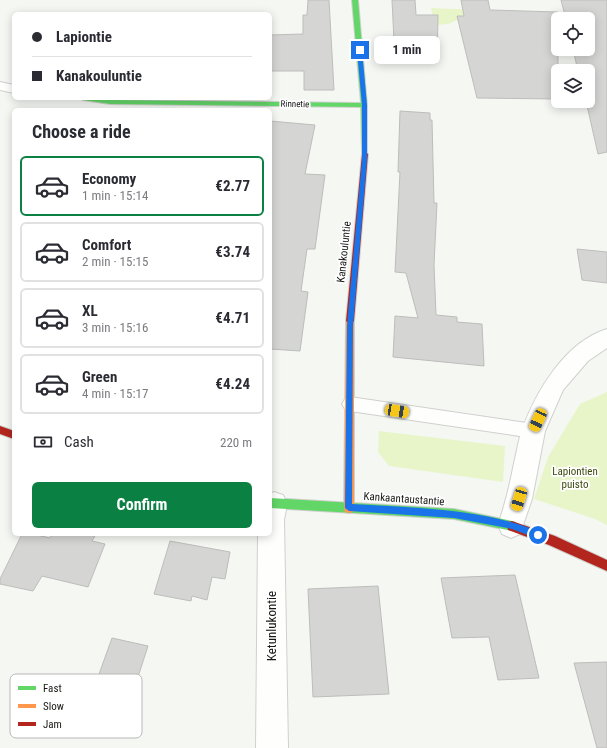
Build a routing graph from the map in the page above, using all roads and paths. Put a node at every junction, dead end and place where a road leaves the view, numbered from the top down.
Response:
1 (355, 0) edge
2 (0, 86) edge
3 (12, 89) edge
4 (96, 100) edge
5 (364, 105) junction
6 (607, 337) edge
7 (350, 404) junction
8 (0, 430) edge
9 (533, 432) junction
10 (12, 434) edge
11 (272, 503) edge
12 (349, 508) junction
13 (512, 525) junction
14 (271, 536) edge
15 (607, 566) edge
16 (272, 748) edge

1 - 5 street, Kanakouluntie
2 - 3 street
4 - 5 street, Rinnetie
5 - 7 street, Kanakouluntie
6 - 9 street
7 - 9 lane
7 - 12 street, Kanakouluntie
8 - 10 street
9 - 13 street
11 - 12 street, Kankaantaustantie
12 - 13 street, Kankaantaustantie
13 - 15 street, Kankaantaustantie
14 - 16 street, Ketunlukontie

